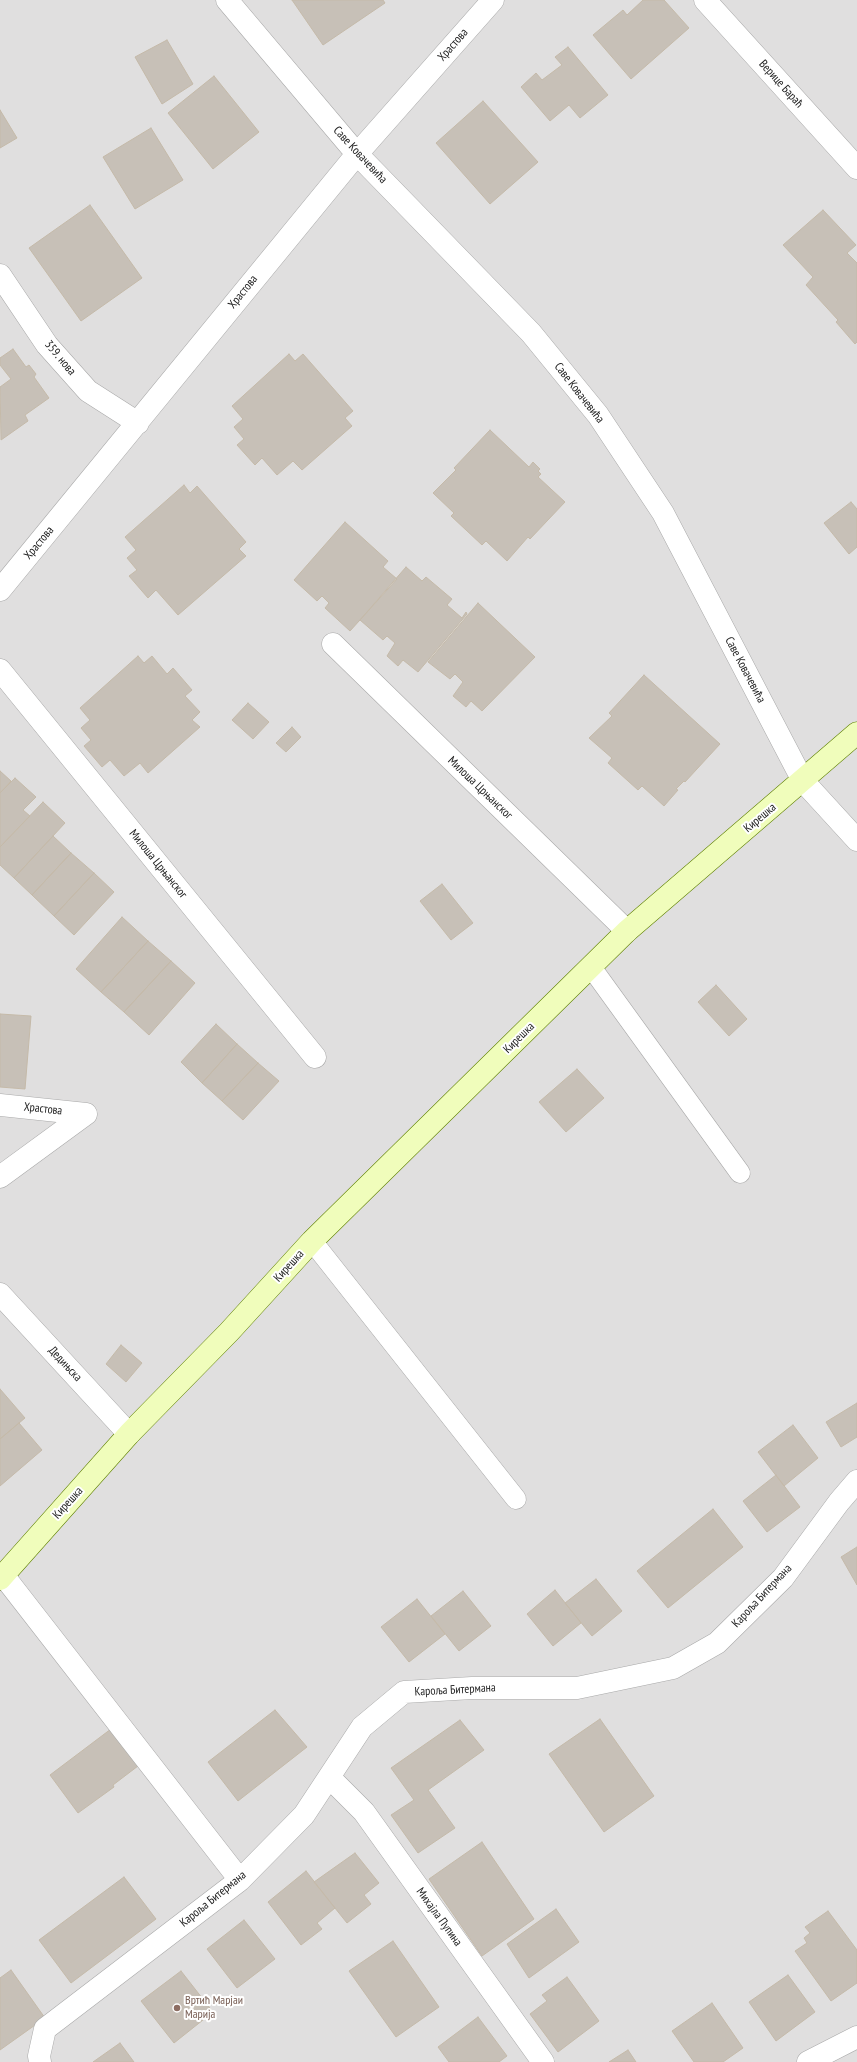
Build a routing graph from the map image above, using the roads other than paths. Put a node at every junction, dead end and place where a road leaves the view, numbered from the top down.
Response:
1 (227, 0) edge
2 (493, 0) edge
3 (705, 0) edge
4 (357, 154) junction
5 (857, 168) edge
6 (0, 275) edge
7 (138, 423) junction
8 (0, 590) edge
9 (333, 644) dead end
10 (0, 670) edge
11 (857, 733) edge
12 (803, 781) junction
13 (857, 840) edge
14 (627, 931) junction
15 (591, 967) junction
16 (315, 1057) dead end
17 (0, 1105) edge
18 (740, 1173) dead end
19 (0, 1176) edge
20 (312, 1241) junction
21 (0, 1294) edge
22 (129, 1434) junction
23 (857, 1481) edge
24 (516, 1499) dead end
25 (2, 1577) edge
26 (330, 1778) junction
27 (240, 1880) junction
28 (857, 2037) edge
29 (40, 2062) edge
30 (543, 2062) edge
31 (808, 2062) edge

1 - 4 street, Саве Ковачевића
2 - 4 street, Храстова
3 - 5 street, Верице Бараћ
4 - 7 street, Храстова
4 - 12 street, Саве Ковачевића
6 - 7 street, 359. нова
7 - 8 street, Храстова
9 - 14 street, Милоша Црњанског
10 - 16 street, Милоша Црњанског
11 - 12 street, Кирешка
12 - 13 street, Саве Ковачевића
12 - 14 street, Кирешка
14 - 15 street, Кирешка
15 - 18 lane
15 - 20 street, Кирешка
17 - 19 street, Храстова
20 - 22 street, Кирешка
20 - 24 lane
21 - 22 street, Дедињска
22 - 25 street, Кирешка
23 - 26 street, Кароља Битермана
25 - 27 street
26 - 27 street, Кароља Битермана
26 - 30 street, Михајла Пупина
27 - 29 street, Кароља Битермана
28 - 31 street

